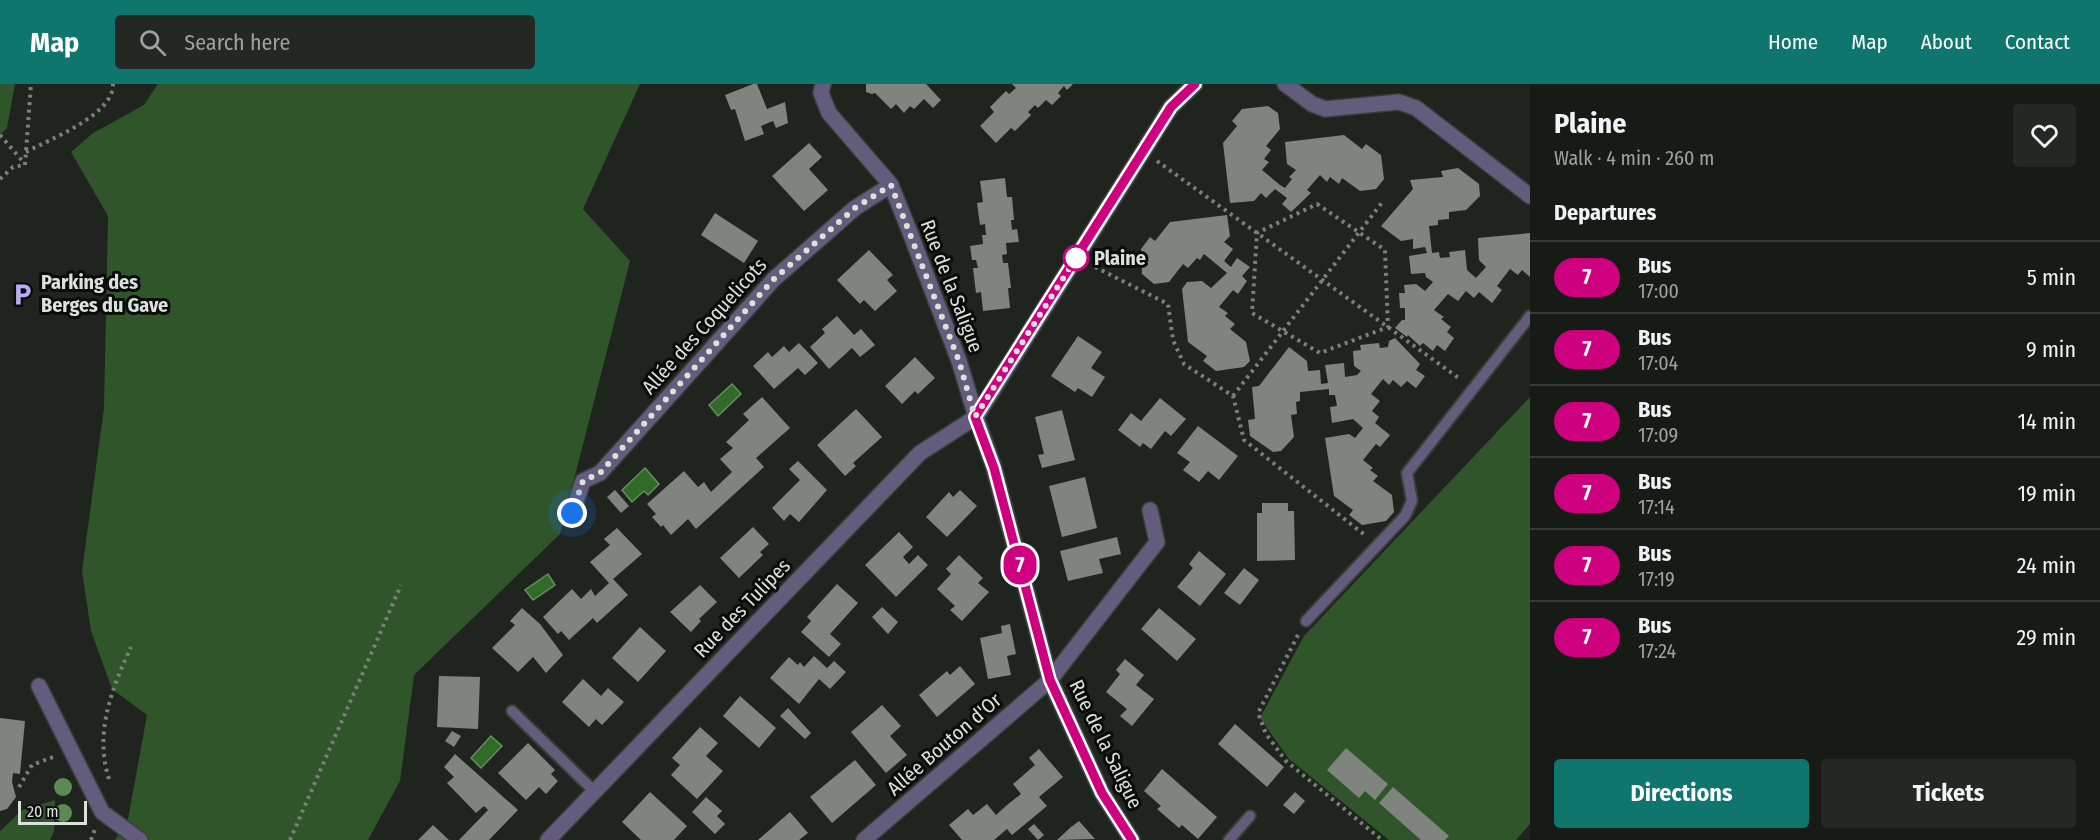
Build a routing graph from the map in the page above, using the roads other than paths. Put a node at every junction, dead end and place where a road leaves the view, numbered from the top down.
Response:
1 (823, 84) edge
2 (1195, 84) edge
3 (1286, 84) edge
4 (891, 185) junction
5 (1530, 196) edge
6 (1530, 316) edge
7 (975, 417) junction
8 (1150, 510) dead end
9 (572, 513) dead end
10 (1306, 621) road end
11 (1050, 680) junction
12 (39, 686) dead end
13 (512, 711) dead end
14 (594, 791) junction
15 (1250, 816) dead end
16 (140, 840) edge
17 (548, 840) edge
18 (864, 840) edge
19 (1132, 840) edge
20 (1229, 840) edge

1 - 4 street, Rue de la Saligue
2 - 7 street
3 - 5 street
4 - 7 street, Rue de la Saligue
4 - 9 street, Allée des Coquelicots
6 - 10 lane
7 - 11 street, Rue de la Saligue
7 - 14 street, Rue des Tulipes
8 - 11 street, Allée Bouton d'Or
11 - 18 street, Allée Bouton d'Or
11 - 19 street, Rue de la Saligue
12 - 16 street
13 - 14 lane
14 - 17 street, Rue des Tulipes
15 - 20 lane

